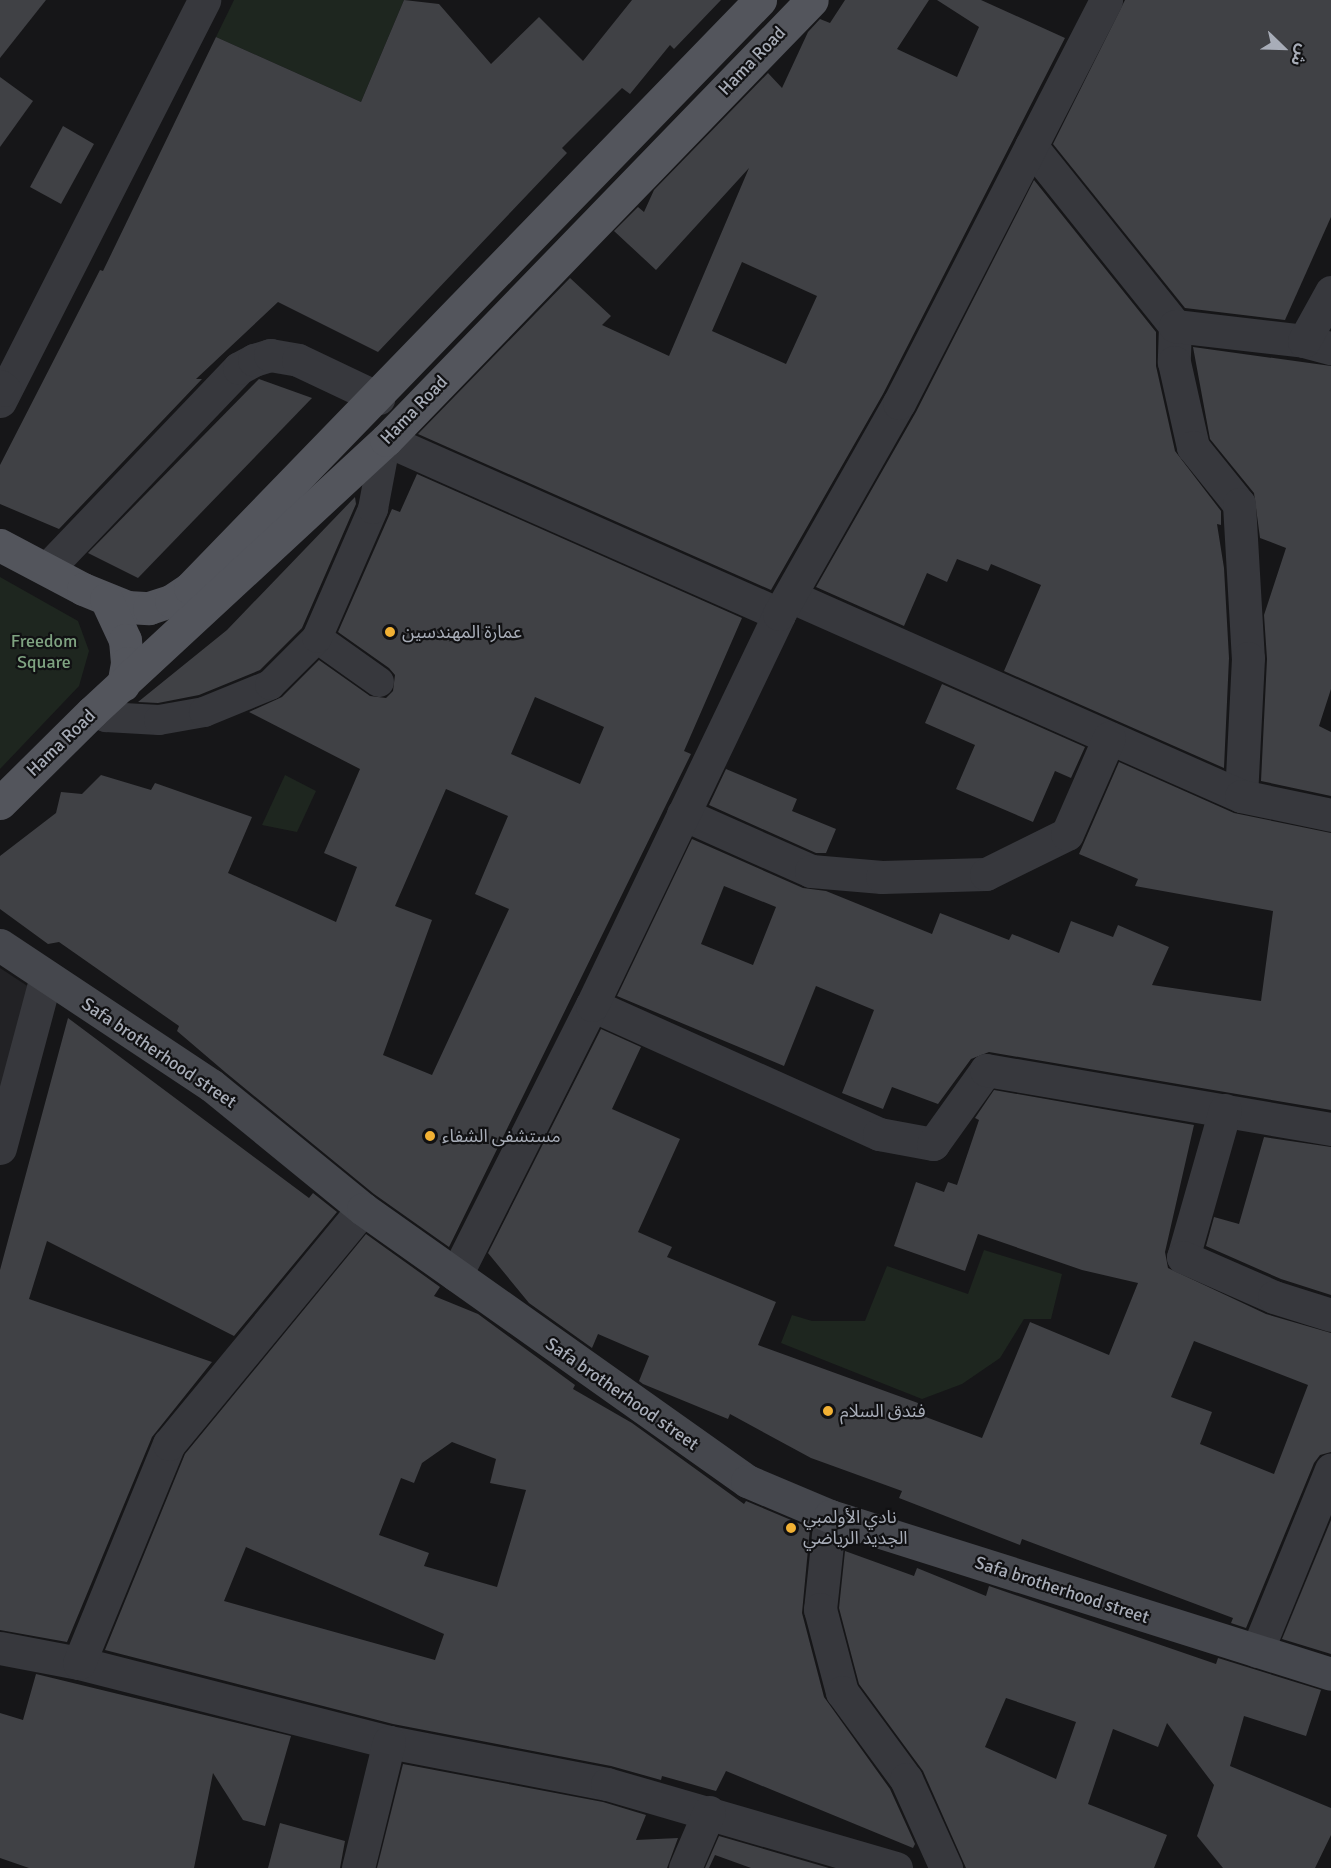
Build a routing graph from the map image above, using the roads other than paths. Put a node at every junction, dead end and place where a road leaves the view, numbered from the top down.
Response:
1 (204, 0) edge
2 (760, 0) edge
3 (812, 0) edge
4 (1106, 0) edge
5 (1031, 146) junction
6 (1331, 292) edge
7 (1175, 326) junction
8 (1317, 344) edge
9 (2, 392) edge
10 (378, 398) junction
11 (386, 440) junction
12 (0, 545) edge
13 (47, 569) junction
14 (106, 599) junction
15 (785, 605) junction
16 (317, 638) junction
17 (379, 681) dead end
18 (123, 685) junction
19 (92, 712) junction
20 (1109, 738) junction
21 (1241, 796) junction
22 (0, 803) edge
23 (683, 814) junction
24 (1331, 815) edge
25 (0, 945) edge
26 (46, 976) junction
27 (592, 1005) junction
28 (1225, 1110) junction
29 (1331, 1129) edge
30 (0, 1148) edge
31 (363, 1209) junction
32 (456, 1275) junction
33 (1331, 1316) edge
34 (1331, 1470) edge
35 (830, 1516) junction
36 (0, 1648) edge
37 (1257, 1651) junction
38 (79, 1663) junction
39 (1331, 1674) edge
40 (389, 1742) junction
41 (709, 1812) junction
42 (358, 1868) edge
43 (685, 1868) edge
44 (896, 1868) edge
45 (946, 1868) edge

1 - 9 street
2 - 10 main road, Hama Road
3 - 11 main road, Hama Road
4 - 5 street
5 - 7 street
5 - 15 street
6 - 8 street
7 - 8 street
7 - 21 street
10 - 13 street
10 - 14 main road, Hama Road
11 - 15 street
11 - 16 street
11 - 18 main road, Hama Road
12 - 13 main road, Hama Road
13 - 14 main road, Hama Road
14 - 18 main road
15 - 20 street
15 - 23 street
16 - 17 street
16 - 19 street
18 - 19 main road, Hama Road
19 - 22 main road, Hama Road
20 - 21 street
20 - 23 street
21 - 24 street
23 - 27 street
25 - 26 main road, Safa brotherhood street
26 - 30 street
26 - 31 main road, Safa brotherhood street
27 - 28 street
27 - 32 street
28 - 29 street
28 - 33 street
31 - 32 main road, Safa brotherhood street
31 - 38 street
32 - 35 main road, Safa brotherhood street
34 - 37 street
35 - 37 main road, Safa brotherhood street
35 - 45 street
36 - 38 street
37 - 39 main road, Safa brotherhood street
38 - 40 street
40 - 41 street
40 - 42 street
41 - 43 street
41 - 44 street

